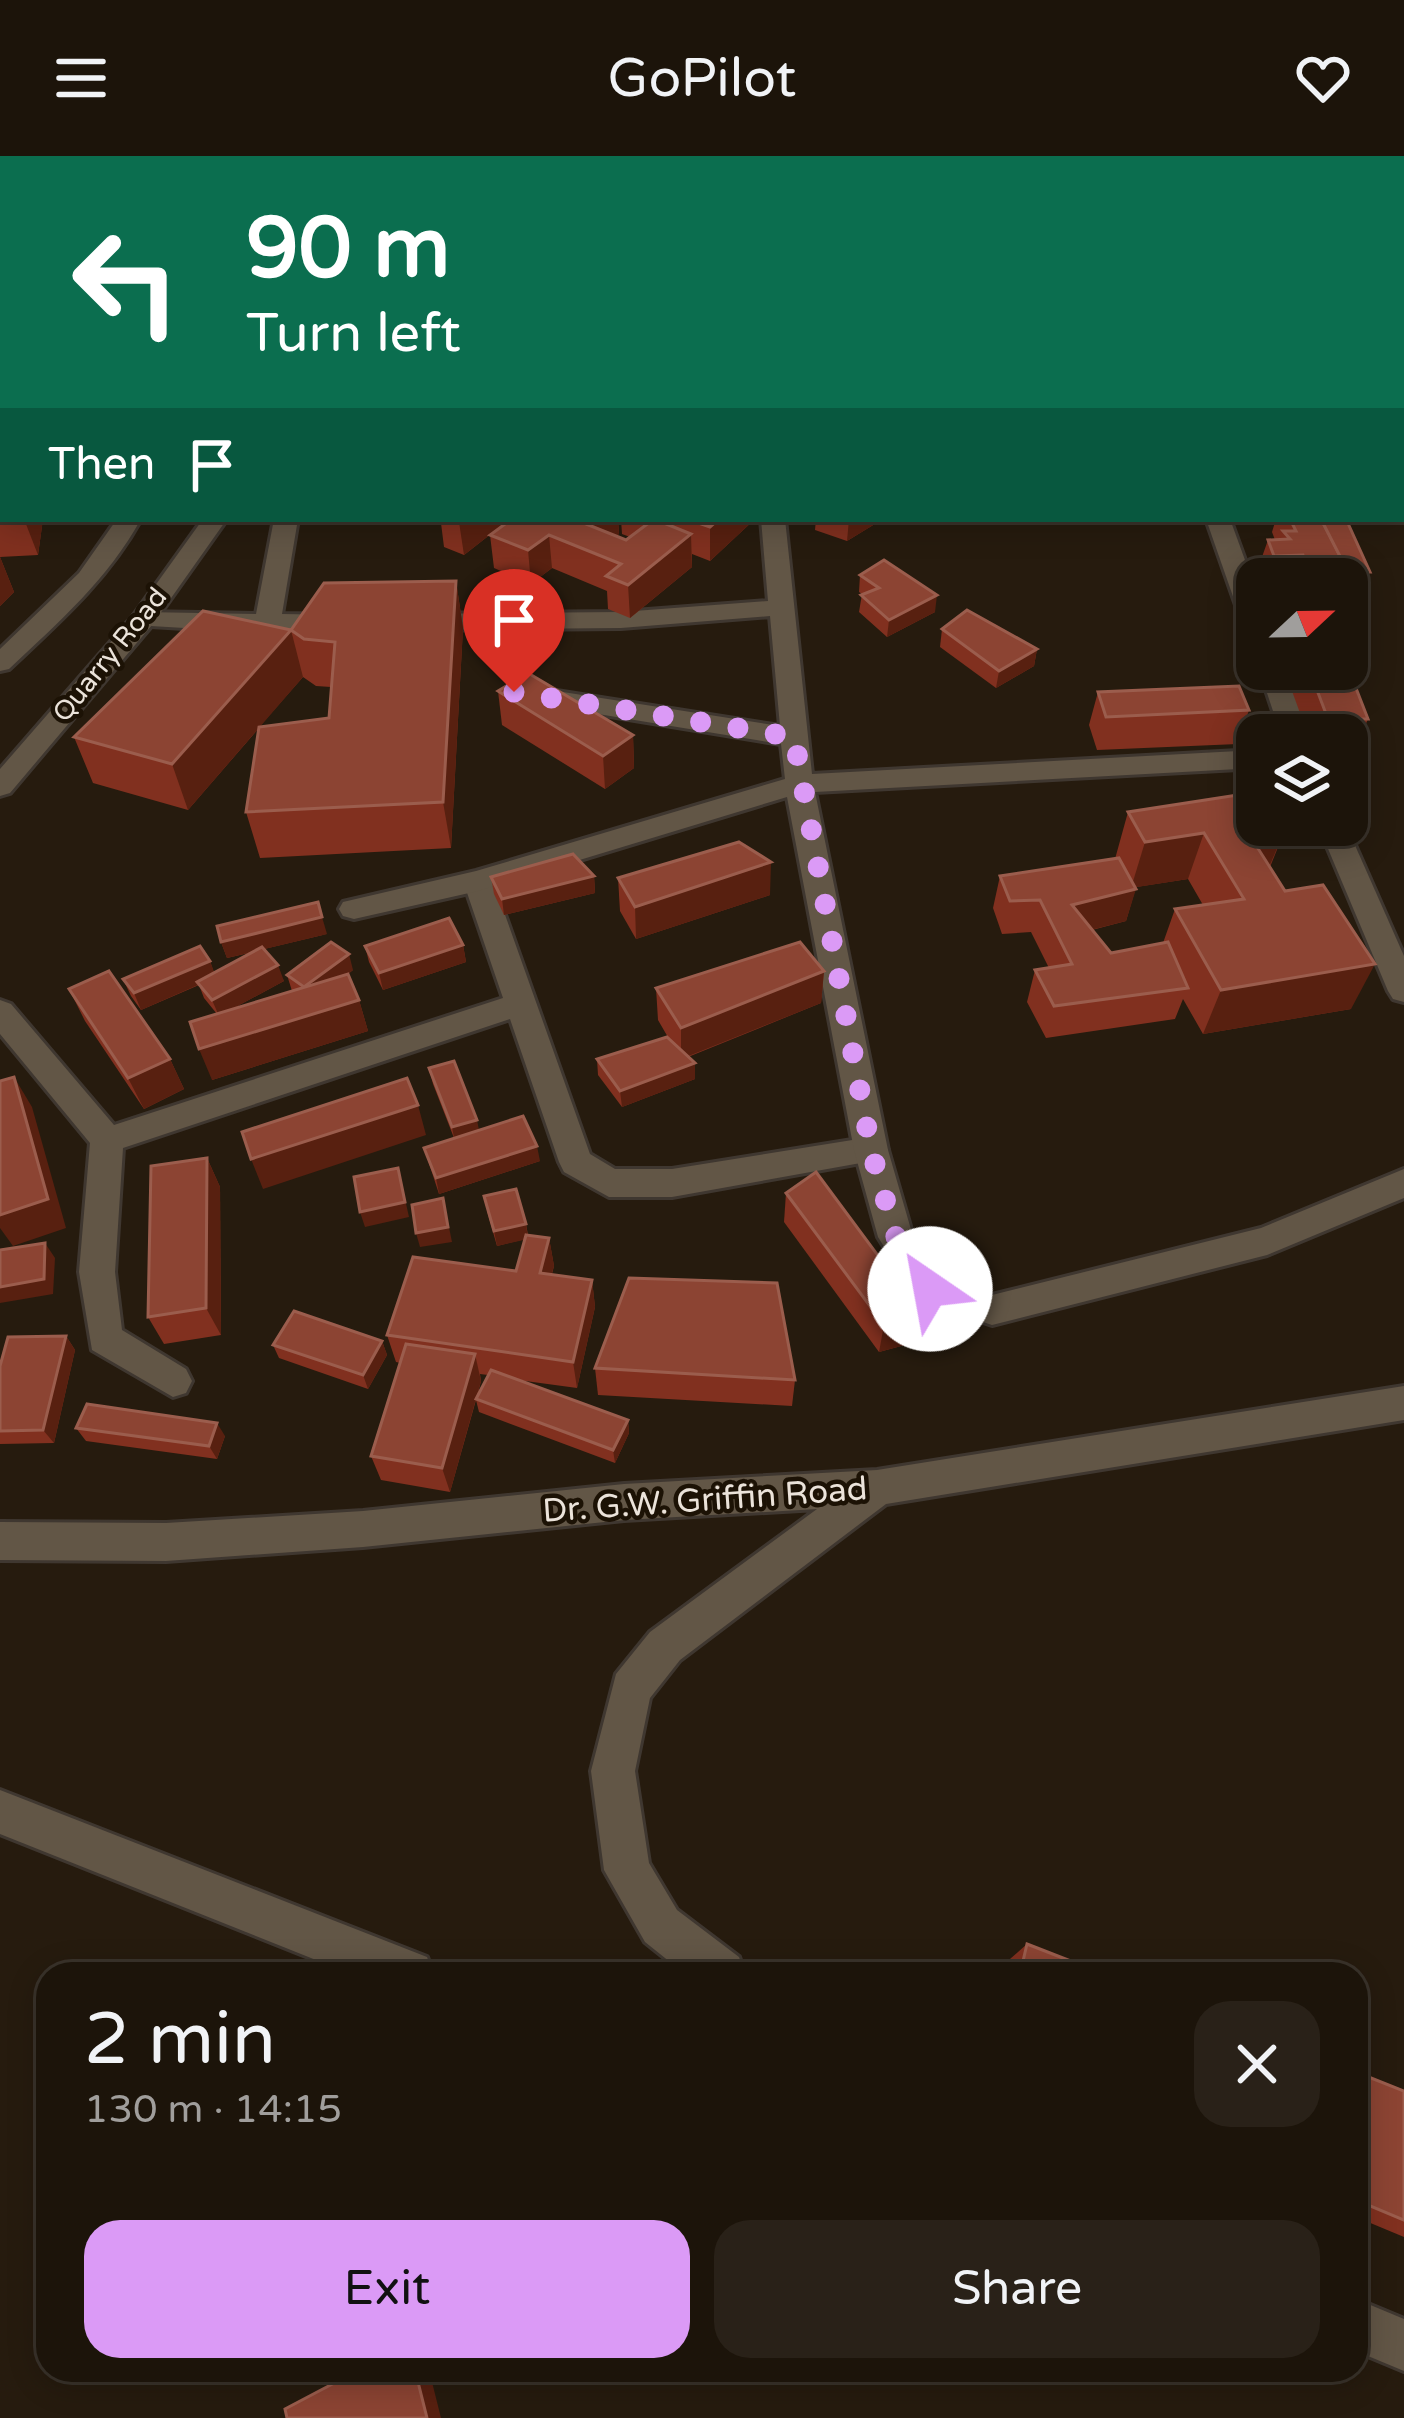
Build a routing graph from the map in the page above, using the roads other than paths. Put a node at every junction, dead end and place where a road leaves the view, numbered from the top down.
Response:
1 (128, 522) edge
2 (213, 522) edge
3 (285, 522) edge
4 (773, 522) edge
5 (1219, 522) edge
6 (1236, 569) edge
7 (779, 608) junction
8 (142, 620) junction
9 (267, 625) junction
10 (0, 664) edge
11 (514, 692) edge
12 (794, 737) junction
13 (1236, 760) edge
14 (799, 784) junction
15 (0, 787) edge
16 (1342, 846) edge
17 (478, 881) junction
18 (354, 909) dead end
19 (1404, 991) edge
20 (521, 1004) junction
21 (0, 1012) edge
22 (107, 1140) junction
23 (871, 1150) junction
24 (1404, 1184) edge
25 (173, 1382) dead end
26 (1404, 1403) edge
27 (877, 1488) junction
28 (0, 1541) edge
29 (0, 1812) edge
30 (380, 1962) edge
31 (707, 1962) edge
32 (1368, 2330) edge
33 (1404, 2344) edge

1 - 10 street
2 - 8 street, Quarry Road
3 - 9 street
4 - 7 street
5 - 6 street
7 - 9 street
7 - 12 street
8 - 9 street
8 - 15 street, Quarry Road
11 - 12 street
12 - 14 street
13 - 14 street
14 - 17 street
14 - 23 street
16 - 19 street
17 - 18 street
17 - 20 street
20 - 22 street
20 - 23 street
21 - 22 street
22 - 25 street
23 - 24 street
26 - 27 street, Dr. G.W. Griffin Road
27 - 28 street, Dr. G.W. Griffin Road
27 - 31 street
29 - 30 street
32 - 33 street

